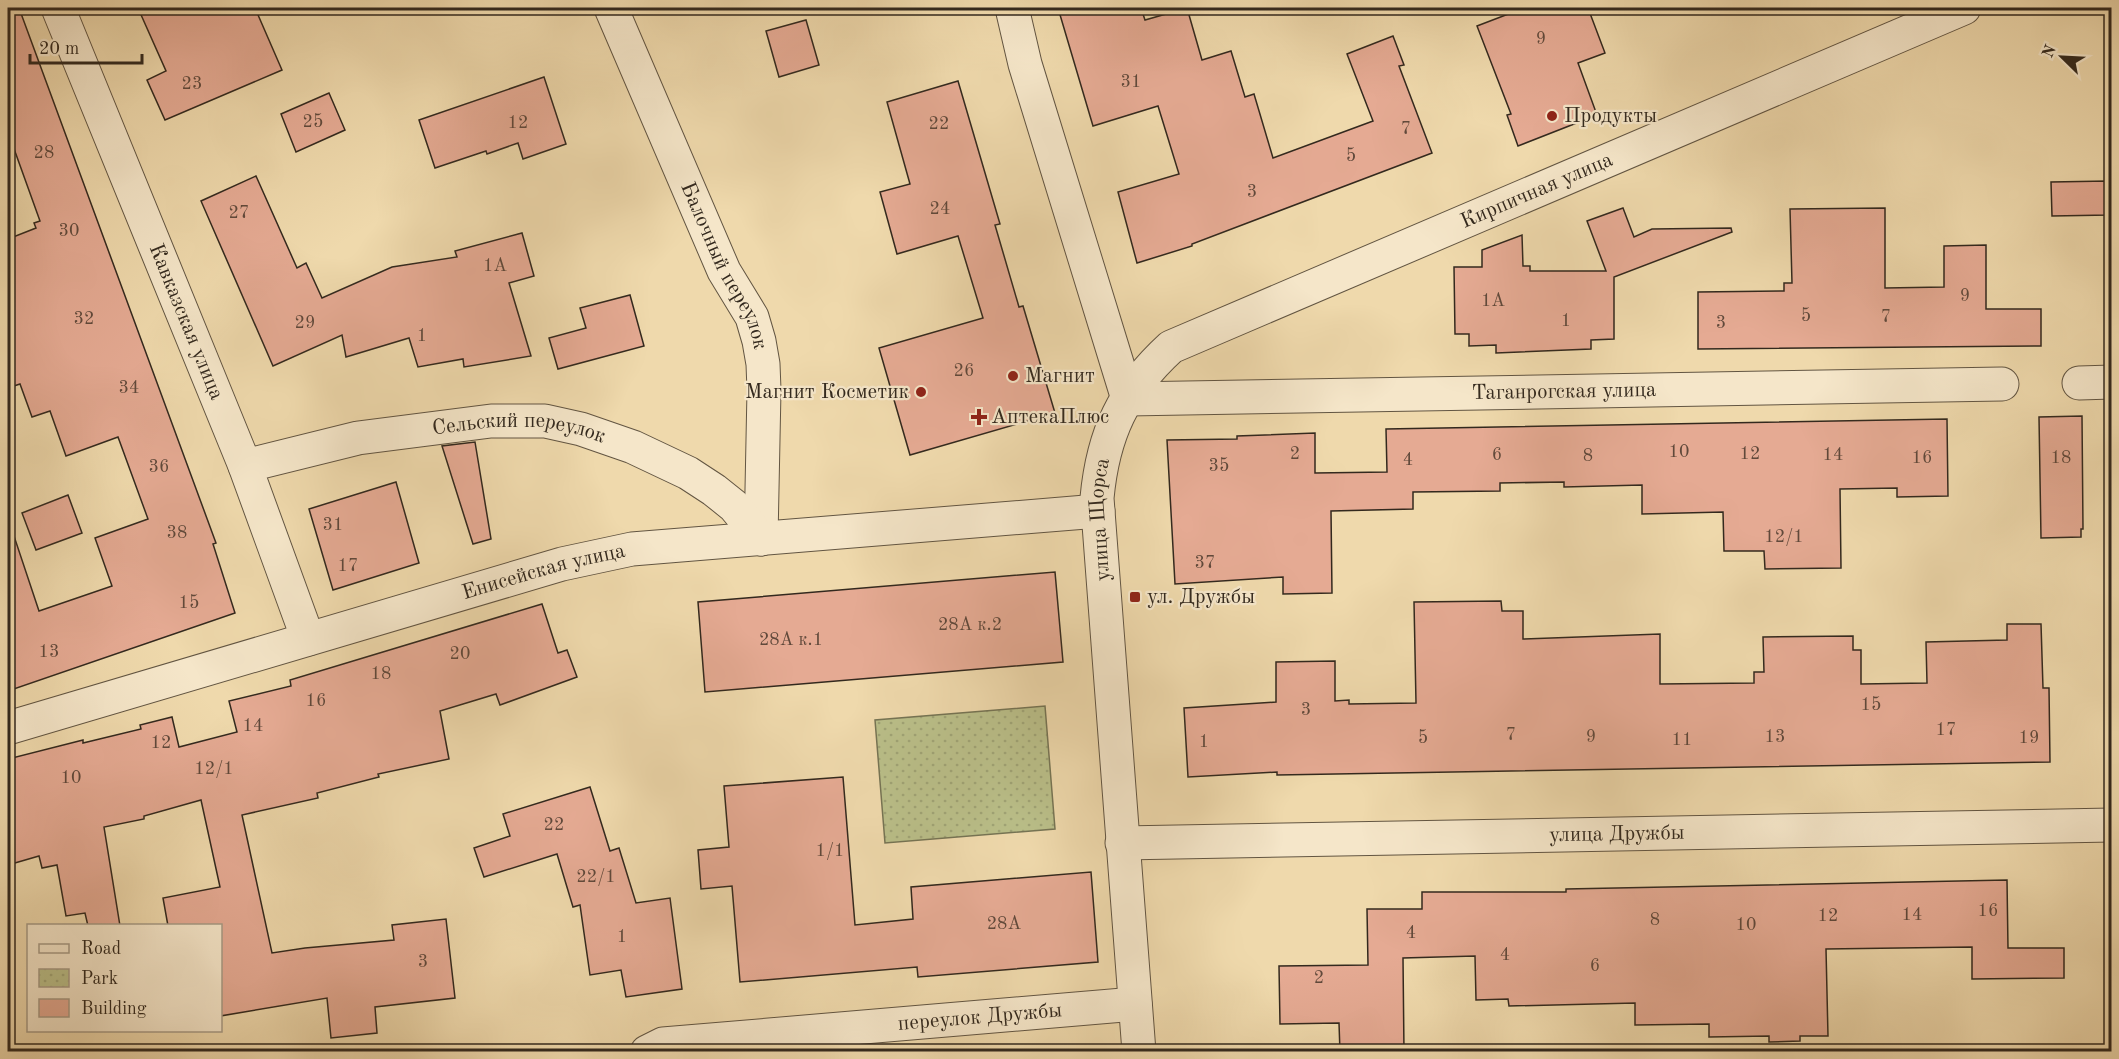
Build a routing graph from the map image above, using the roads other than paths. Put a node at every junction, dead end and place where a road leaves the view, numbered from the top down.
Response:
1 (58, 8) edge
2 (611, 8) edge
3 (1012, 8) edge
4 (1964, 8) edge
5 (2112, 382) edge
6 (2079, 383) dead end
7 (2002, 384) dead end
8 (1128, 399) junction
9 (245, 465) junction
10 (1098, 511) junction
11 (761, 539) junction
12 (308, 639) junction
13 (8, 728) edge
14 (2112, 825) edge
15 (1122, 843) junction
16 (1136, 1004) junction
17 (647, 1052) edge
18 (1139, 1052) edge

1 - 9 street, Кавказская улица
2 - 11 street, Балочный переулок
3 - 8 street
4 - 8 street, Кирпичная улица
5 - 6 street
7 - 8 street, Таганрогская улица
8 - 10 street, улица Щорса
9 - 11 street, Сельский переулок
9 - 12 street, Кавказская улица
10 - 11 street, Енисейская улица
10 - 15 street, улица Щорса
11 - 12 street, Енисейская улица
12 - 13 street, Енисейская улица
14 - 15 street, улица Дружбы
15 - 16 street, улица Щорса
16 - 17 street, переулок Дружбы
16 - 18 street, улица Щорса

